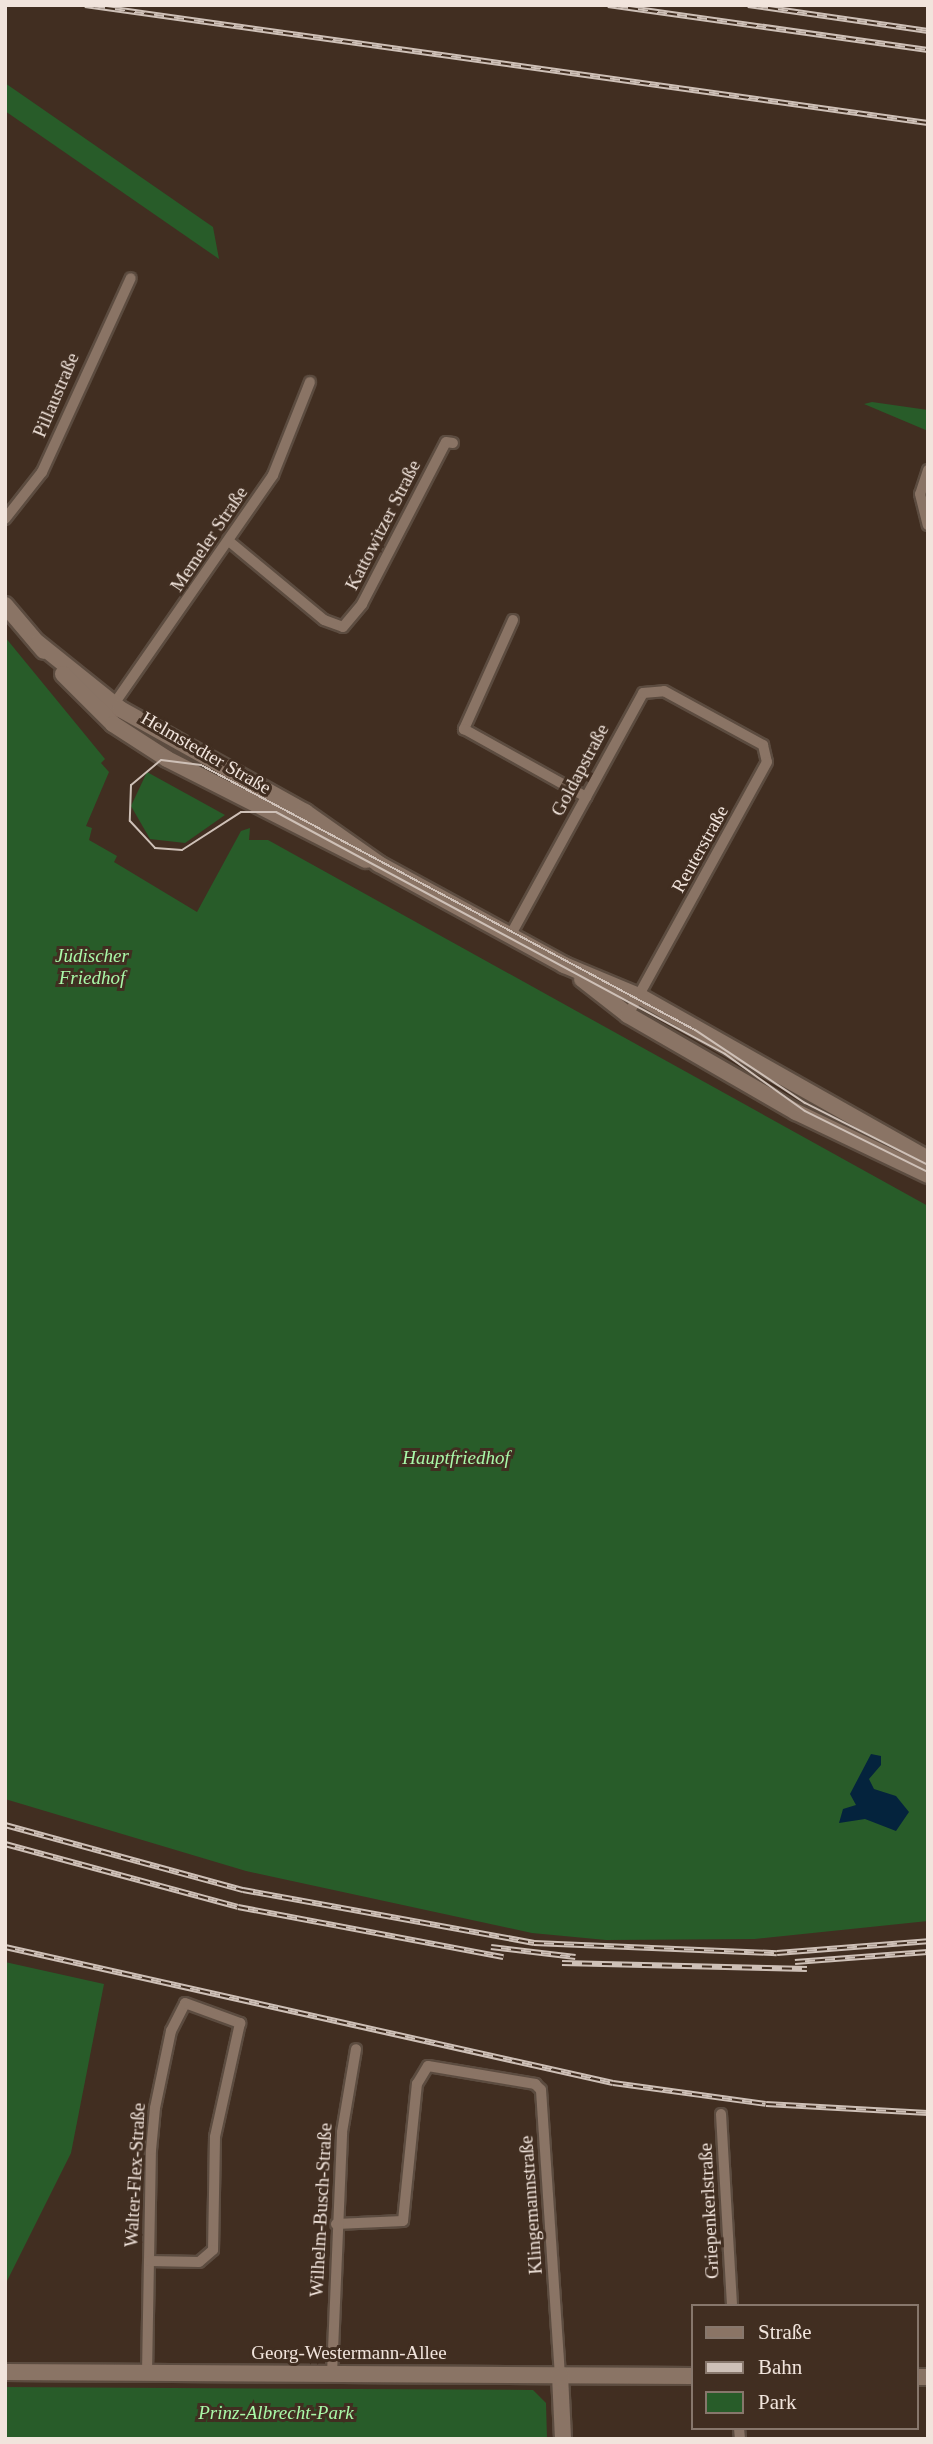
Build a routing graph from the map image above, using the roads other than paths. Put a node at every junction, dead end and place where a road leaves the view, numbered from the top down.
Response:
1 (131, 278) dead end
2 (310, 382) dead end
3 (453, 443) dead end
4 (928, 470) edge
5 (5, 519) edge
6 (928, 525) edge
7 (230, 542) junction
8 (5, 605) edge
9 (513, 620) dead end
10 (38, 643) junction
11 (63, 674) junction
12 (117, 706) junction
13 (716, 720) joint
14 (135, 738) junction
15 (586, 797) junction
16 (379, 864) junction
17 (510, 936) junction
18 (564, 965) junction
19 (639, 996) junction
20 (628, 1015) junction
21 (770, 1068) junction
22 (758, 1090) junction
23 (928, 1159) edge
24 (928, 1175) edge
25 (356, 2049) dead end
26 (721, 2113) dead end
27 (336, 2224) junction
28 (149, 2262) junction
29 (732, 2304) edge
30 (5, 2372) edge
31 (148, 2374) junction
32 (332, 2374) junction
33 (560, 2375) junction
34 (692, 2376) edge
35 (563, 2439) edge

1 - 5 street, Pillaustraße
2 - 7 street, Memeler Straße
3 - 7 street, Kattowitzer Straße
4 - 6 street
7 - 12 street, Memeler Straße
8 - 10 main road, Helmstedter Straße
9 - 15 street
10 - 11 main road, Helmstedter Straße
10 - 12 main road, Helmstedter Straße
11 - 12 main road
11 - 14 main road, Helmstedter Straße
12 - 14 main road
12 - 16 main road, Helmstedter Straße
13 - 15 street, Goldapstraße
13 - 19 street, Reuterstraße
14 - 16 main road, Helmstedter Straße
15 - 17 street, Goldapstraße
16 - 17 main road, Helmstedter Straße
17 - 18 main road, Helmstedter Straße
18 - 19 main road, Helmstedter Straße
18 - 20 main road, Helmstedter Straße
19 - 20 street, Reuterstraße
19 - 21 main road, Helmstedter Straße
20 - 22 main road, Helmstedter Straße
21 - 22 main road
21 - 23 main road, Helmstedter Straße
22 - 24 main road, Helmstedter Straße
25 - 27 street, Wilhelm-Busch-Straße
26 - 29 street, Griepenkerlstraße
27 - 32 street, Wilhelm-Busch-Straße
27 - 33 street, Klingemannstraße
28 - 28 street, Walter-Flex-Straße
28 - 31 street, Walter-Flex-Straße
30 - 31 main road, Georg-Westermann-Allee
31 - 32 main road, Georg-Westermann-Allee
32 - 33 main road, Georg-Westermann-Allee
33 - 34 main road, Georg-Westermann-Allee
33 - 35 main road

